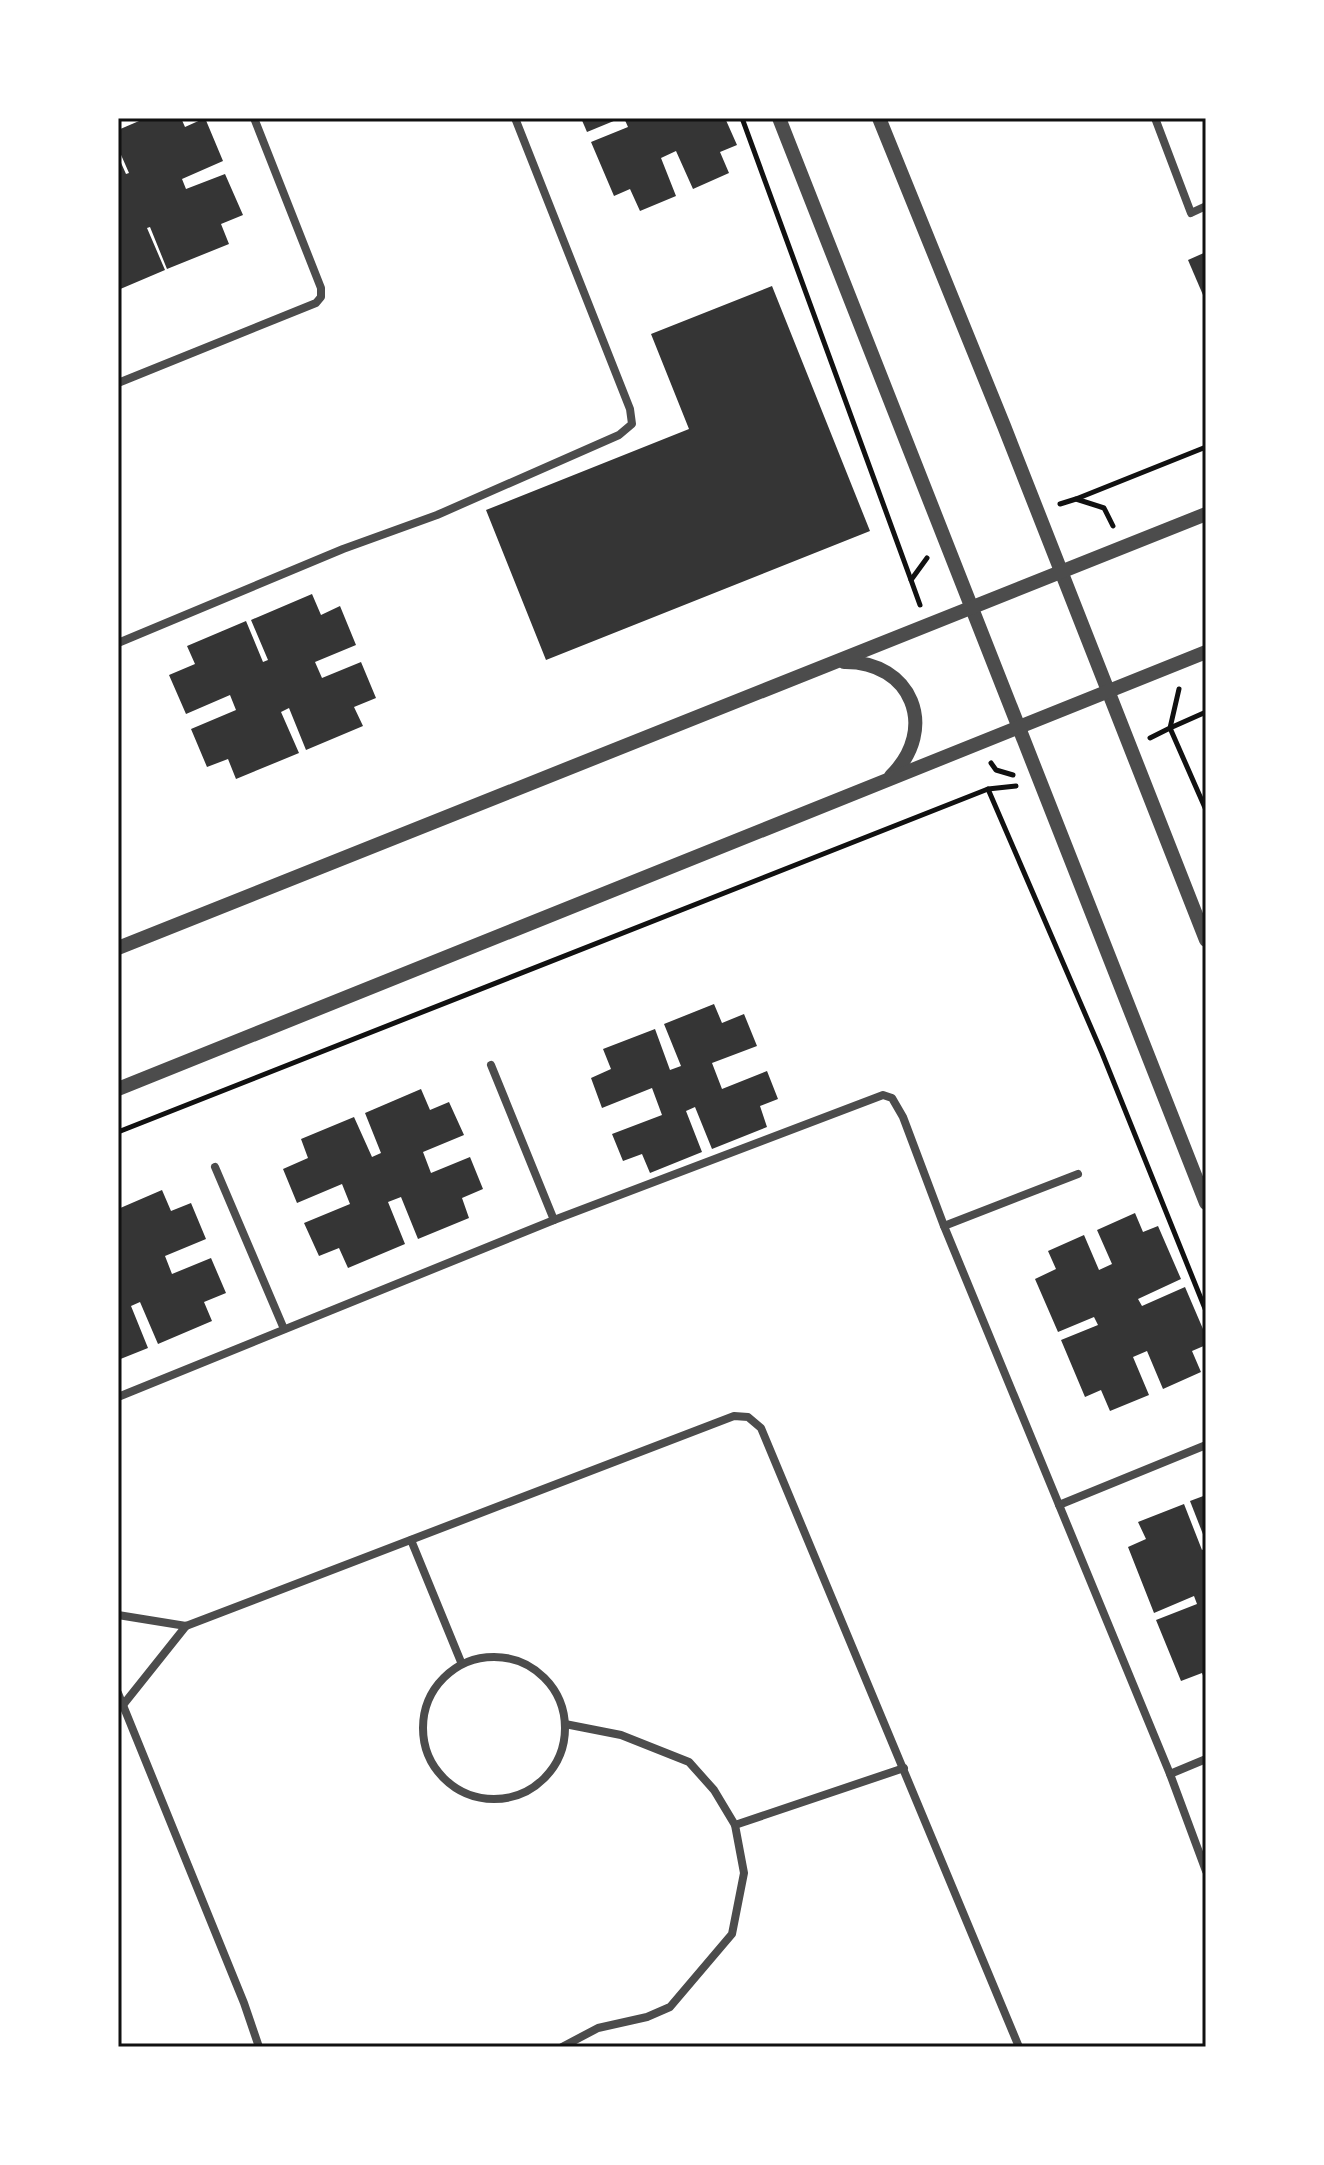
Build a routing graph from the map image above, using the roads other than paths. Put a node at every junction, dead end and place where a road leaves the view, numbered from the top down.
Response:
1 (254, 118) edge
2 (515, 118) edge
3 (779, 118) edge
4 (879, 118) edge
5 (1155, 118) edge
6 (1206, 206) edge
7 (118, 383) edge
8 (1206, 514) edge
9 (1062, 573) junction
10 (972, 608) junction
11 (118, 643) edge
12 (1206, 652) edge
13 (825, 668) junction
14 (1109, 691) junction
15 (1019, 727) junction
16 (869, 788) junction
17 (1206, 940) edge
18 (118, 948) edge
19 (491, 1065) dead end
20 (118, 1089) edge
21 (215, 1167) dead end
22 (1078, 1174) dead end
23 (1206, 1203) edge
24 (554, 1220) junction
25 (944, 1226) junction
26 (284, 1329) junction
27 (118, 1397) edge
28 (1206, 1445) edge
29 (1059, 1505) junction
30 (411, 1540) junction
31 (118, 1615) edge
32 (186, 1626) junction
33 (461, 1662) junction
34 (118, 1693) edge
35 (123, 1705) junction
36 (565, 1724) junction
37 (1206, 1759) edge
38 (904, 1768) junction
39 (1170, 1774) junction
40 (735, 1825) junction
41 (1206, 1871) edge
42 (259, 2047) edge
43 (562, 2047) edge
44 (1019, 2047) edge

1 - 7 street
2 - 11 street
3 - 10 street
4 - 9 street
5 - 6 street
8 - 9 street
9 - 10 street
9 - 14 street
10 - 13 street
10 - 15 street
12 - 14 street
13 - 16 street
13 - 18 street
14 - 15 street
14 - 17 street
15 - 16 street
15 - 23 street
16 - 20 street
19 - 24 street
21 - 26 street
22 - 25 street
24 - 25 street
24 - 26 street
25 - 29 street
26 - 27 street
28 - 29 street
29 - 39 street
30 - 32 street
30 - 33 street
30 - 38 street
31 - 32 street
32 - 35 street
33 - 36 street
33 - 36 street
34 - 35 street
35 - 42 street
36 - 40 street
37 - 39 street
38 - 40 street
38 - 44 street
39 - 41 street
40 - 43 street

